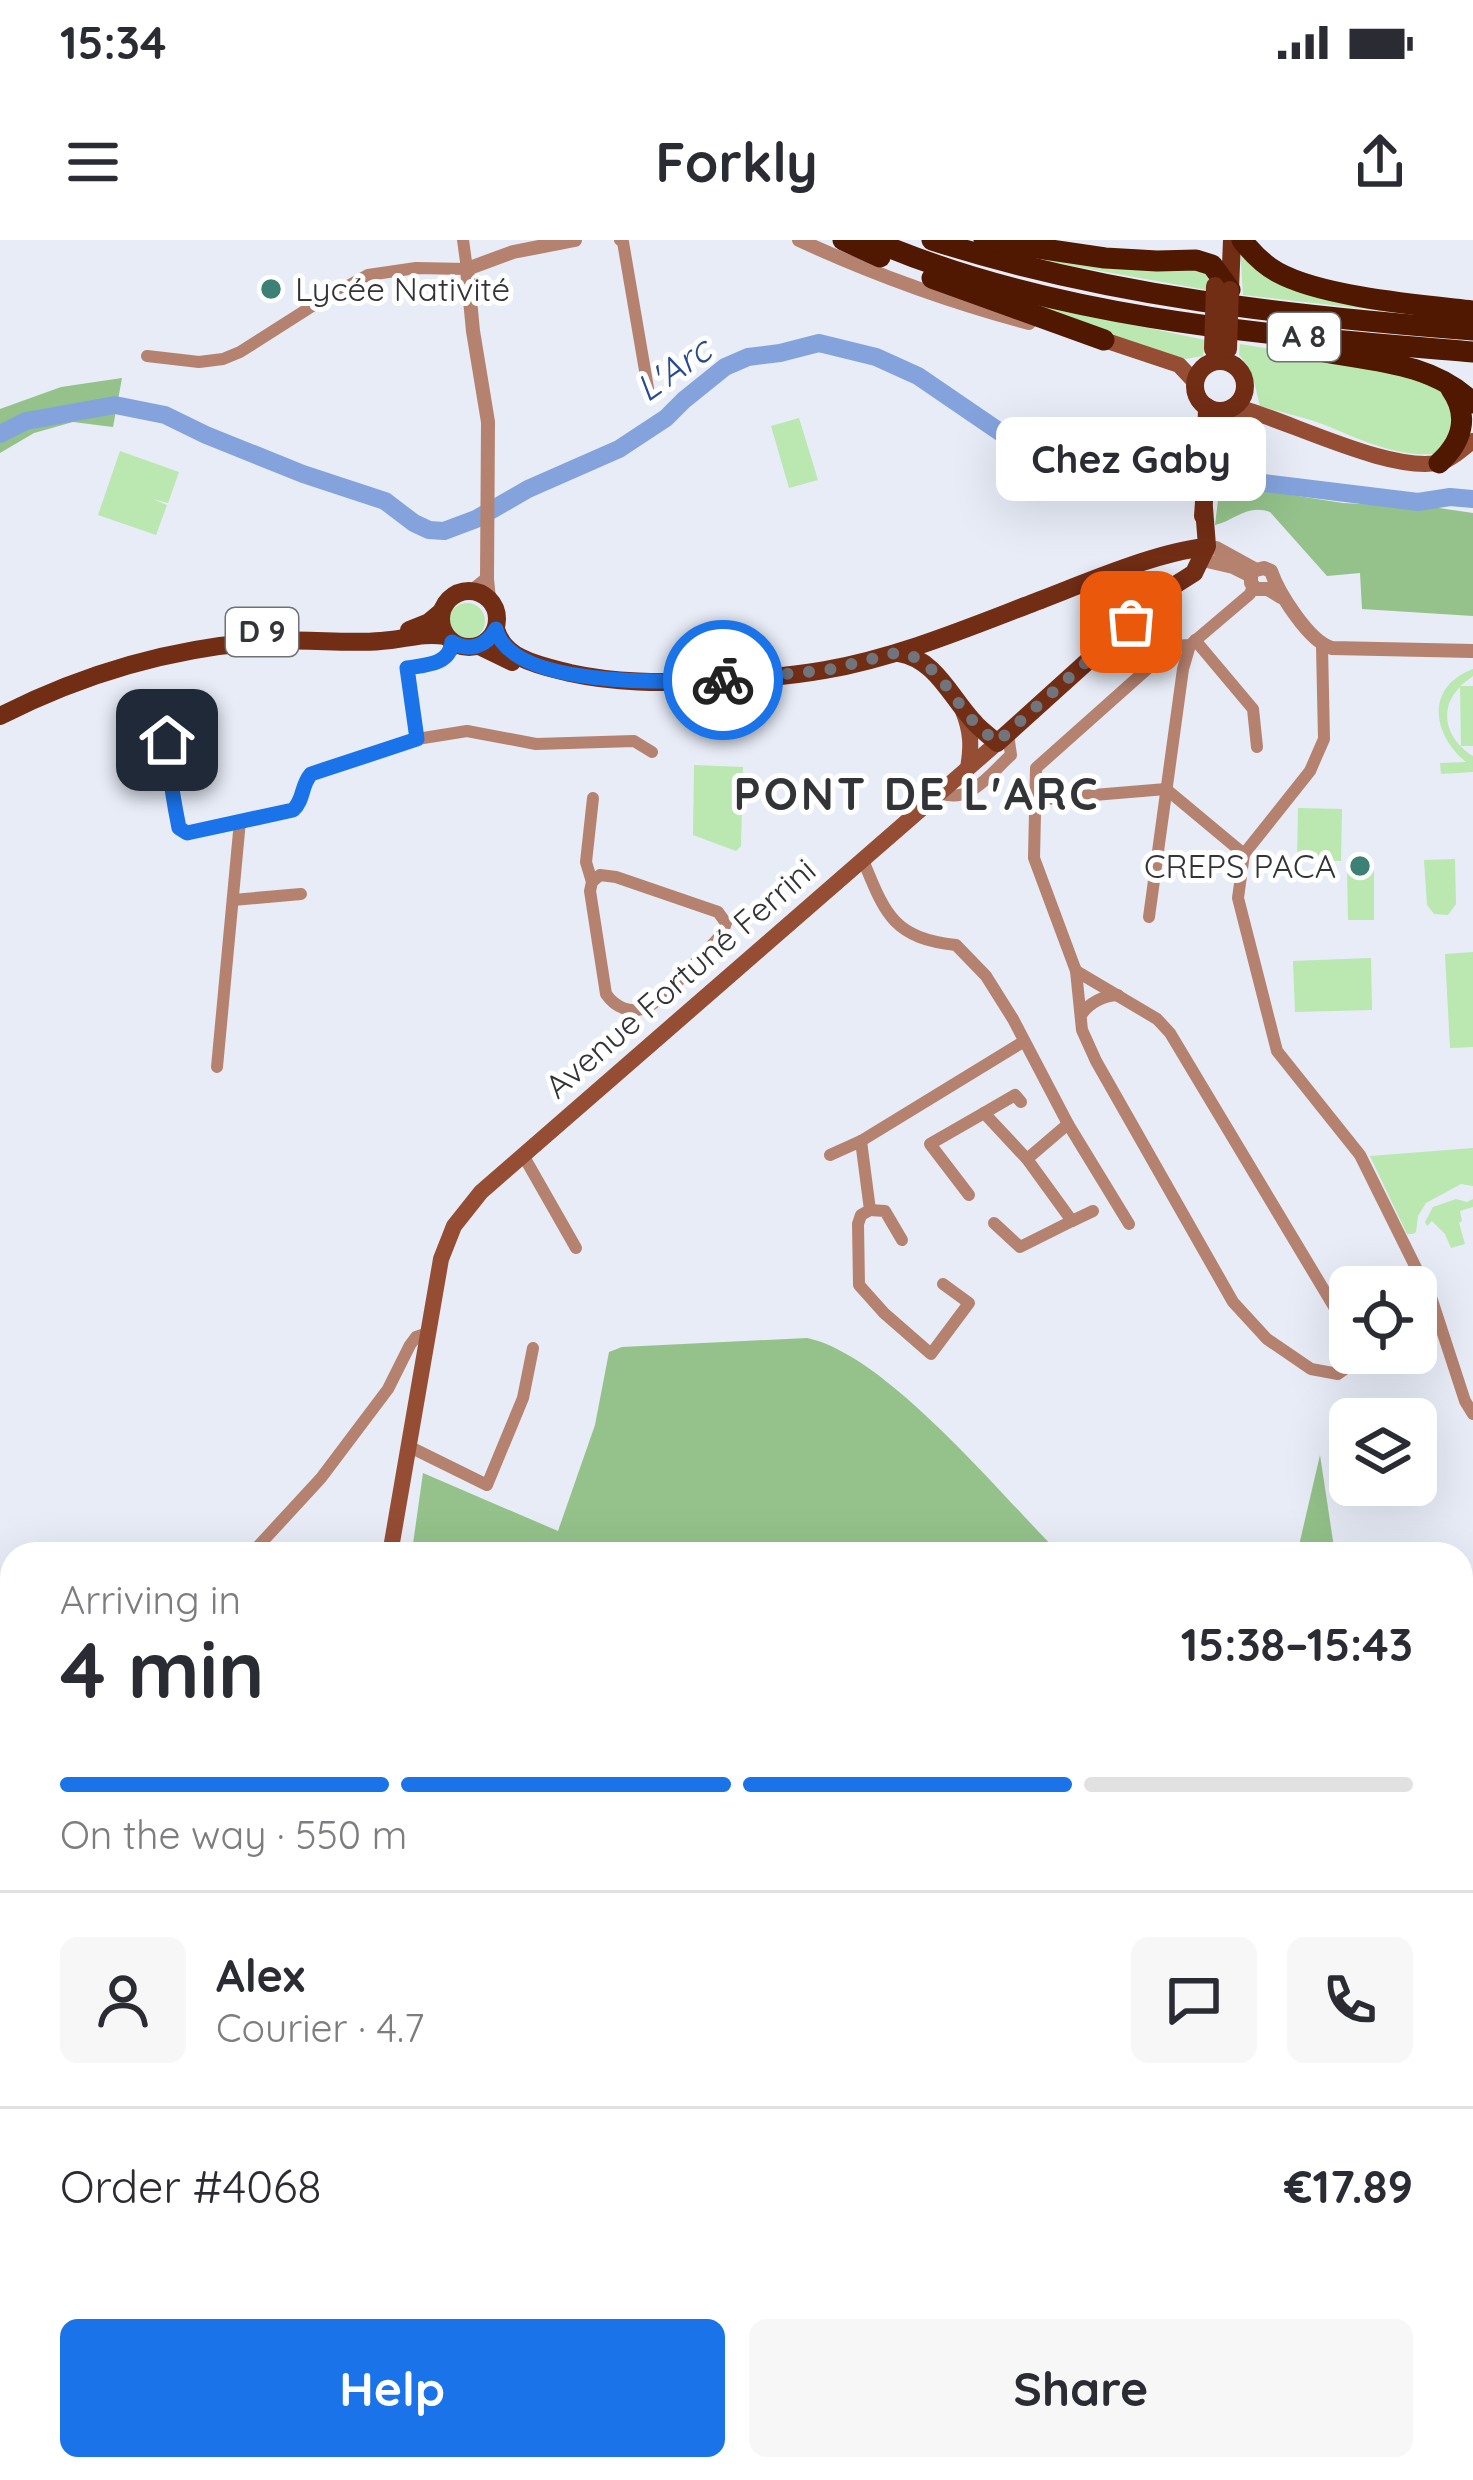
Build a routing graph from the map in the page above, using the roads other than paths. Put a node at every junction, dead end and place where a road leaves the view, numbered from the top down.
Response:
1 (463, 240) edge
2 (575, 240) edge
3 (620, 240) edge
4 (799, 240) edge
5 (843, 240) edge
6 (871, 240) edge
7 (932, 240) edge
8 (984, 240) edge
9 (1208, 240) edge
10 (1220, 240) edge
11 (1232, 240) edge
12 (1242, 240) edge
13 (1174, 261) junction
14 (467, 269) junction
15 (1221, 282) junction
16 (1473, 311) edge
17 (1135, 314) junction
18 (1473, 330) edge
19 (1104, 340) junction
20 (1473, 352) edge
21 (147, 356) dead end
22 (1221, 356) junction
23 (1195, 382) junction
24 (1447, 384) junction
25 (648, 388) dead end
26 (1473, 403) edge
27 (1233, 411) junction
28 (1472, 440) edge
29 (1439, 463) junction
30 (1196, 551) junction
31 (1260, 581) junction
32 (484, 585) junction
33 (441, 612) junction
34 (496, 629) junction
35 (948, 635) junction
36 (1193, 642) junction
37 (451, 644) junction
38 (479, 646) junction
39 (1322, 646) junction
40 (1473, 651) edge
41 (402, 652) dead end
42 (898, 657) junction
43 (407, 668) junction
44 (932, 671) junction
45 (678, 686) junction
46 (33, 699) junction
47 (165, 702) dead end
48 (960, 704) junction
49 (0, 716) edge
50 (1002, 738) junction
51 (417, 739) junction
52 (1258, 747) dead end
53 (652, 752) dead end
54 (968, 769) junction
55 (1166, 789) junction
56 (941, 793) junction
57 (593, 798) dead end
58 (1034, 800) junction
59 (240, 821) junction
60 (1244, 854) junction
61 (863, 860) junction
62 (592, 882) junction
63 (301, 894) dead end
64 (233, 900) junction
65 (1149, 917) dead end
66 (1076, 970) junction
67 (1118, 995) junction
68 (649, 1007) junction
69 (1080, 1016) junction
70 (667, 1028) junction
71 (1023, 1042) junction
72 (217, 1067) dead end
73 (1021, 1102) dead end
74 (984, 1113) junction
75 (1068, 1124) junction
76 (861, 1141) junction
77 (523, 1155) junction
78 (830, 1155) dead end
79 (1027, 1160) junction
80 (969, 1195) dead end
81 (870, 1210) junction
82 (1093, 1211) dead end
83 (1072, 1221) junction
84 (994, 1223) dead end
85 (1129, 1224) dead end
86 (902, 1240) dead end
87 (576, 1249) dead end
88 (943, 1285) dead end
89 (1329, 1297) edge
90 (428, 1333) junction
91 (533, 1348) dead end
92 (1329, 1373) edge
93 (1473, 1414) edge
94 (410, 1447) junction
95 (262, 1542) edge
96 (392, 1542) edge
97 (401, 1542) edge

1 - 14 street
2 - 14 street
3 - 25 street
4 - 19 street
5 - 19 highway
6 - 17 highway, A 8
7 - 18 highway, A 8
8 - 13 highway
9 - 13 highway
10 - 15 main road
11 - 15 main road
12 - 16 highway
13 - 15 highway
14 - 21 street
14 - 32 street
15 - 22 main road, bridge
17 - 20 highway, A 8
17 - 24 highway
19 - 23 main road
22 - 23 main road
22 - 27 main road
23 - 27 main road
24 - 26 highway
24 - 29 highway
27 - 29 main road
27 - 30 main road
28 - 29 main road
30 - 31 street
30 - 35 main road
30 - 50 main road, Avenue Fortuné Ferrini
31 - 36 street
31 - 39 street
32 - 33 main road
32 - 34 main road
33 - 37 main road
33 - 46 main road, D 9
34 - 38 main road
34 - 45 main road
35 - 42 main road
35 - 44 main road
36 - 52 street
36 - 55 street
36 - 58 street
37 - 38 main road
37 - 43 street
37 - 46 main road, D 9
38 - 45 main road
39 - 40 street
39 - 60 street
41 - 43 street
42 - 44 main road
42 - 45 main road
43 - 51 street
44 - 48 main road
46 - 49 main road, D 9
47 - 59 street
48 - 50 main road
48 - 54 main road
50 - 54 main road, Avenue Fortuné Ferrini
50 - 56 street
51 - 53 street
51 - 59 street
54 - 56 main road, Avenue Fortuné Ferrini
55 - 58 street
55 - 60 street
55 - 65 street
56 - 61 main road, Avenue Fortuné Ferrini
57 - 62 street
58 - 66 street
59 - 64 street
60 - 93 street
61 - 70 main road, Avenue Fortuné Ferrini
61 - 71 street
62 - 68 street
62 - 68 street
63 - 64 street
64 - 72 street
66 - 67 street
66 - 69 street
67 - 69 street
67 - 89 street
68 - 70 street
69 - 92 street
70 - 77 main road, Avenue Fortuné Ferrini
71 - 75 street
71 - 76 street
73 - 74 street
74 - 79 street
74 - 80 street
75 - 79 street
75 - 85 street
76 - 78 street
76 - 81 street
77 - 87 street
77 - 90 main road, Avenue Fortuné Ferrini
79 - 83 street
81 - 86 street
81 - 88 street
82 - 83 street
83 - 84 street
90 - 94 main road, Avenue Fortuné Ferrini
90 - 95 street
91 - 94 street
94 - 96 main road, Avenue Fortuné Ferrini
94 - 97 main road, Avenue Fortuné Ferrini

